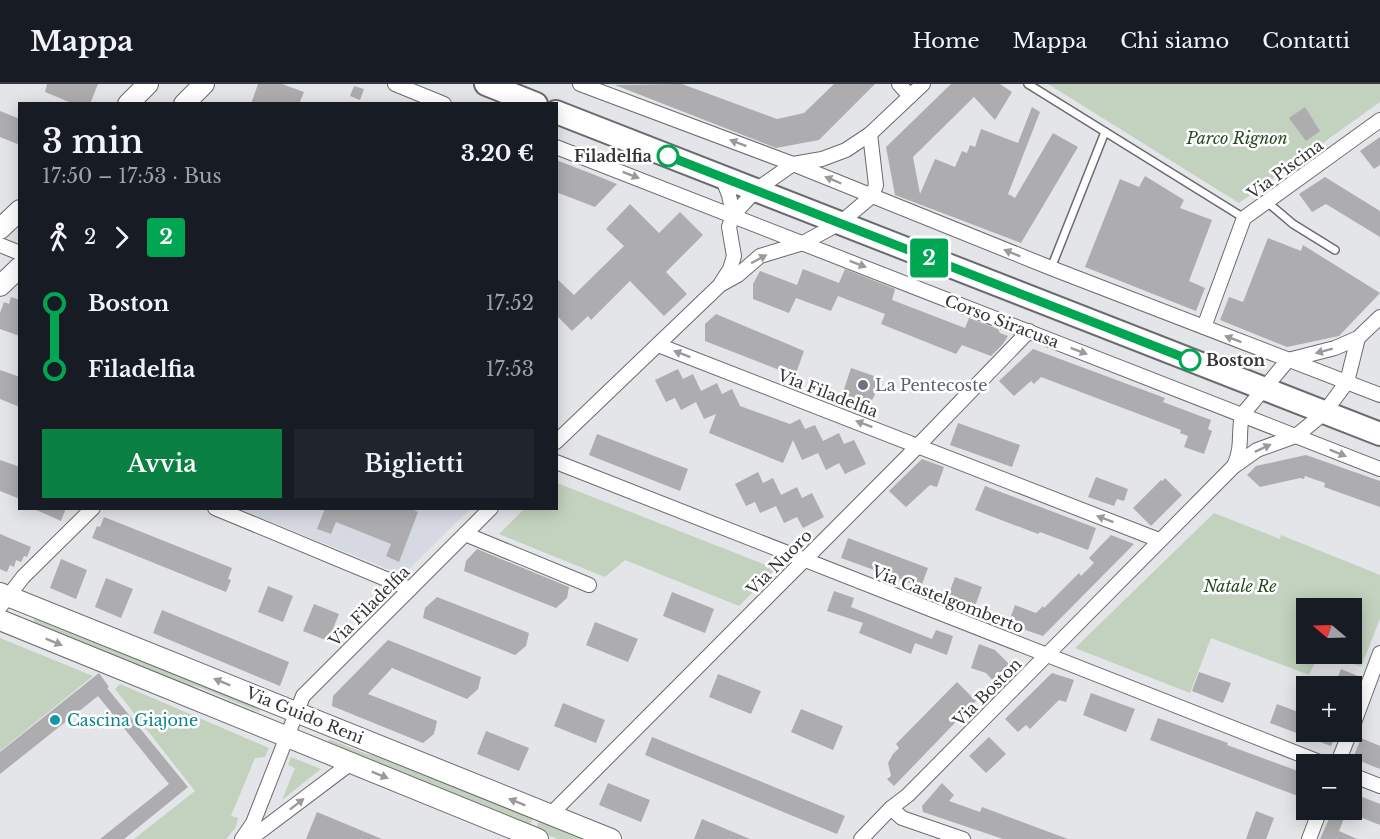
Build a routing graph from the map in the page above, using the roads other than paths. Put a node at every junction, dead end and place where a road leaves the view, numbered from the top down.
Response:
1 (204, 84) edge
2 (394, 84) edge
3 (486, 84) edge
4 (580, 84) edge
5 (898, 84) edge
6 (922, 84) edge
7 (1028, 84) edge
8 (910, 96) junction
9 (186, 102) edge
10 (439, 102) edge
11 (531, 102) edge
12 (558, 113) edge
13 (1380, 120) edge
14 (1105, 132) junction
15 (870, 134) junction
16 (558, 148) edge
17 (793, 164) junction
18 (722, 177) junction
19 (756, 190) junction
20 (872, 196) junction
21 (1267, 202) junction
22 (18, 212) edge
23 (733, 215) junction
24 (1244, 218) junction
25 (840, 223) junction
26 (0, 229) edge
27 (804, 243) junction
28 (0, 245) edge
29 (1335, 250) dead end
30 (18, 252) edge
31 (1051, 268) junction
32 (18, 269) edge
33 (720, 285) junction
34 (0, 286) edge
35 (1380, 317) edge
36 (1204, 327) junction
37 (1029, 332) junction
38 (1358, 338) junction
39 (658, 345) junction
40 (1288, 360) junction
41 (1347, 382) junction
42 (1262, 389) junction
43 (1380, 395) edge
44 (1324, 413) junction
45 (1242, 415) junction
46 (1380, 434) edge
47 (1296, 436) junction
48 (558, 440) edge
49 (918, 446) junction
50 (558, 463) edge
51 (1233, 467) junction
52 (1380, 469) edge
53 (91, 510) edge
54 (220, 510) edge
55 (489, 510) edge
56 (465, 534) junction
57 (1159, 540) junction
58 (804, 560) junction
59 (589, 585) dead end
60 (410, 589) junction
61 (3, 598) edge
62 (0, 620) edge
63 (1380, 653) edge
64 (1046, 655) junction
65 (1362, 701) edge
66 (296, 712) junction
67 (287, 738) junction
68 (1299, 754) edge
69 (351, 763) junction
70 (1362, 778) edge
71 (1379, 784) edge
72 (891, 808) junction
73 (550, 815) junction
74 (1316, 820) edge
75 (517, 835) edge
76 (242, 839) edge
77 (250, 839) edge
78 (538, 839) edge
79 (611, 839) edge
80 (861, 839) edge
81 (963, 839) edge
82 (1309, 839) edge

1 - 9 main road
2 - 10 street
3 - 11 main road
17 -> 4 street
5 - 8 street
6 - 8 street
7 - 14 lane
8 - 15 street
12 - 18 main road, Corso Siracusa
13 - 21 street, Via Piscina
14 - 24 lane
14 - 31 lane
15 - 17 street
15 - 20 street
16 -> 23 street, Corso Siracusa
17 - 19 street
20 -> 17 street
18 - 19 main road, Corso Siracusa
18 - 23 street
19 - 23 street
19 - 25 main road, Corso Siracusa
20 - 25 street
31 -> 20 street
21 - 24 street, Via Piscina
21 - 29 lane
22 - 26 main road
23 - 27 street, Corso Siracusa
23 - 33 street
24 - 36 street, Via Piscina
25 - 27 street
25 - 42 main road, Corso Siracusa
33 -> 27 street
27 -> 37 street, Corso Siracusa
28 - 30 street
31 - 36 street
32 - 34 main road
33 - 39 street
35 - 38 street
40 -> 36 street
37 -> 45 street, Corso Siracusa
37 - 49 street, Via Nuoro
38 -> 40 street
38 - 41 street, Via Boston
39 - 48 street
49 -> 39 street, Via Filadelfia
40 - 41 street
40 - 42 street
41 - 43 street
41 - 44 street, Via Boston
42 - 44 main road, Corso Siracusa
42 - 45 street
44 - 46 main road, Corso Siracusa
44 - 47 street, Via Boston
45 - 47 street, Corso Siracusa
45 - 51 street
51 -> 47 street, Via Boston
47 -> 52 street, Corso Siracusa
57 -> 49 street
49 - 58 street, Via Nuoro
50 - 58 street, Via Castelgomberto
51 - 57 street, Via Boston
53 - 61 street
54 - 60 street
55 - 56 street, Via Filadelfia
56 - 59 street
56 - 60 street, Via Filadelfia
57 - 64 street, Via Boston
58 - 64 street, Via Castelgomberto
58 - 73 street, Via Nuoro
60 - 66 street, Via Filadelfia
66 -> 61 main road, Via Guido Reni
62 -> 67 main road, Via Guido Reni
63 - 65 street
64 - 68 street, Via Castelgomberto
64 - 72 street, Via Boston
66 - 67 street, Via Filadelfia
73 -> 66 main road, Via Guido Reni
67 - 69 main road, Via Guido Reni
67 - 76 street, Via Filadelfia
69 -> 75 main road, Via Guido Reni
77 -> 69 street
70 - 71 street
72 - 80 street, Via Boston
72 - 81 street
73 - 79 main road, Via Guido Reni
74 - 82 street
75 - 78 main road, Via Guido Reni

